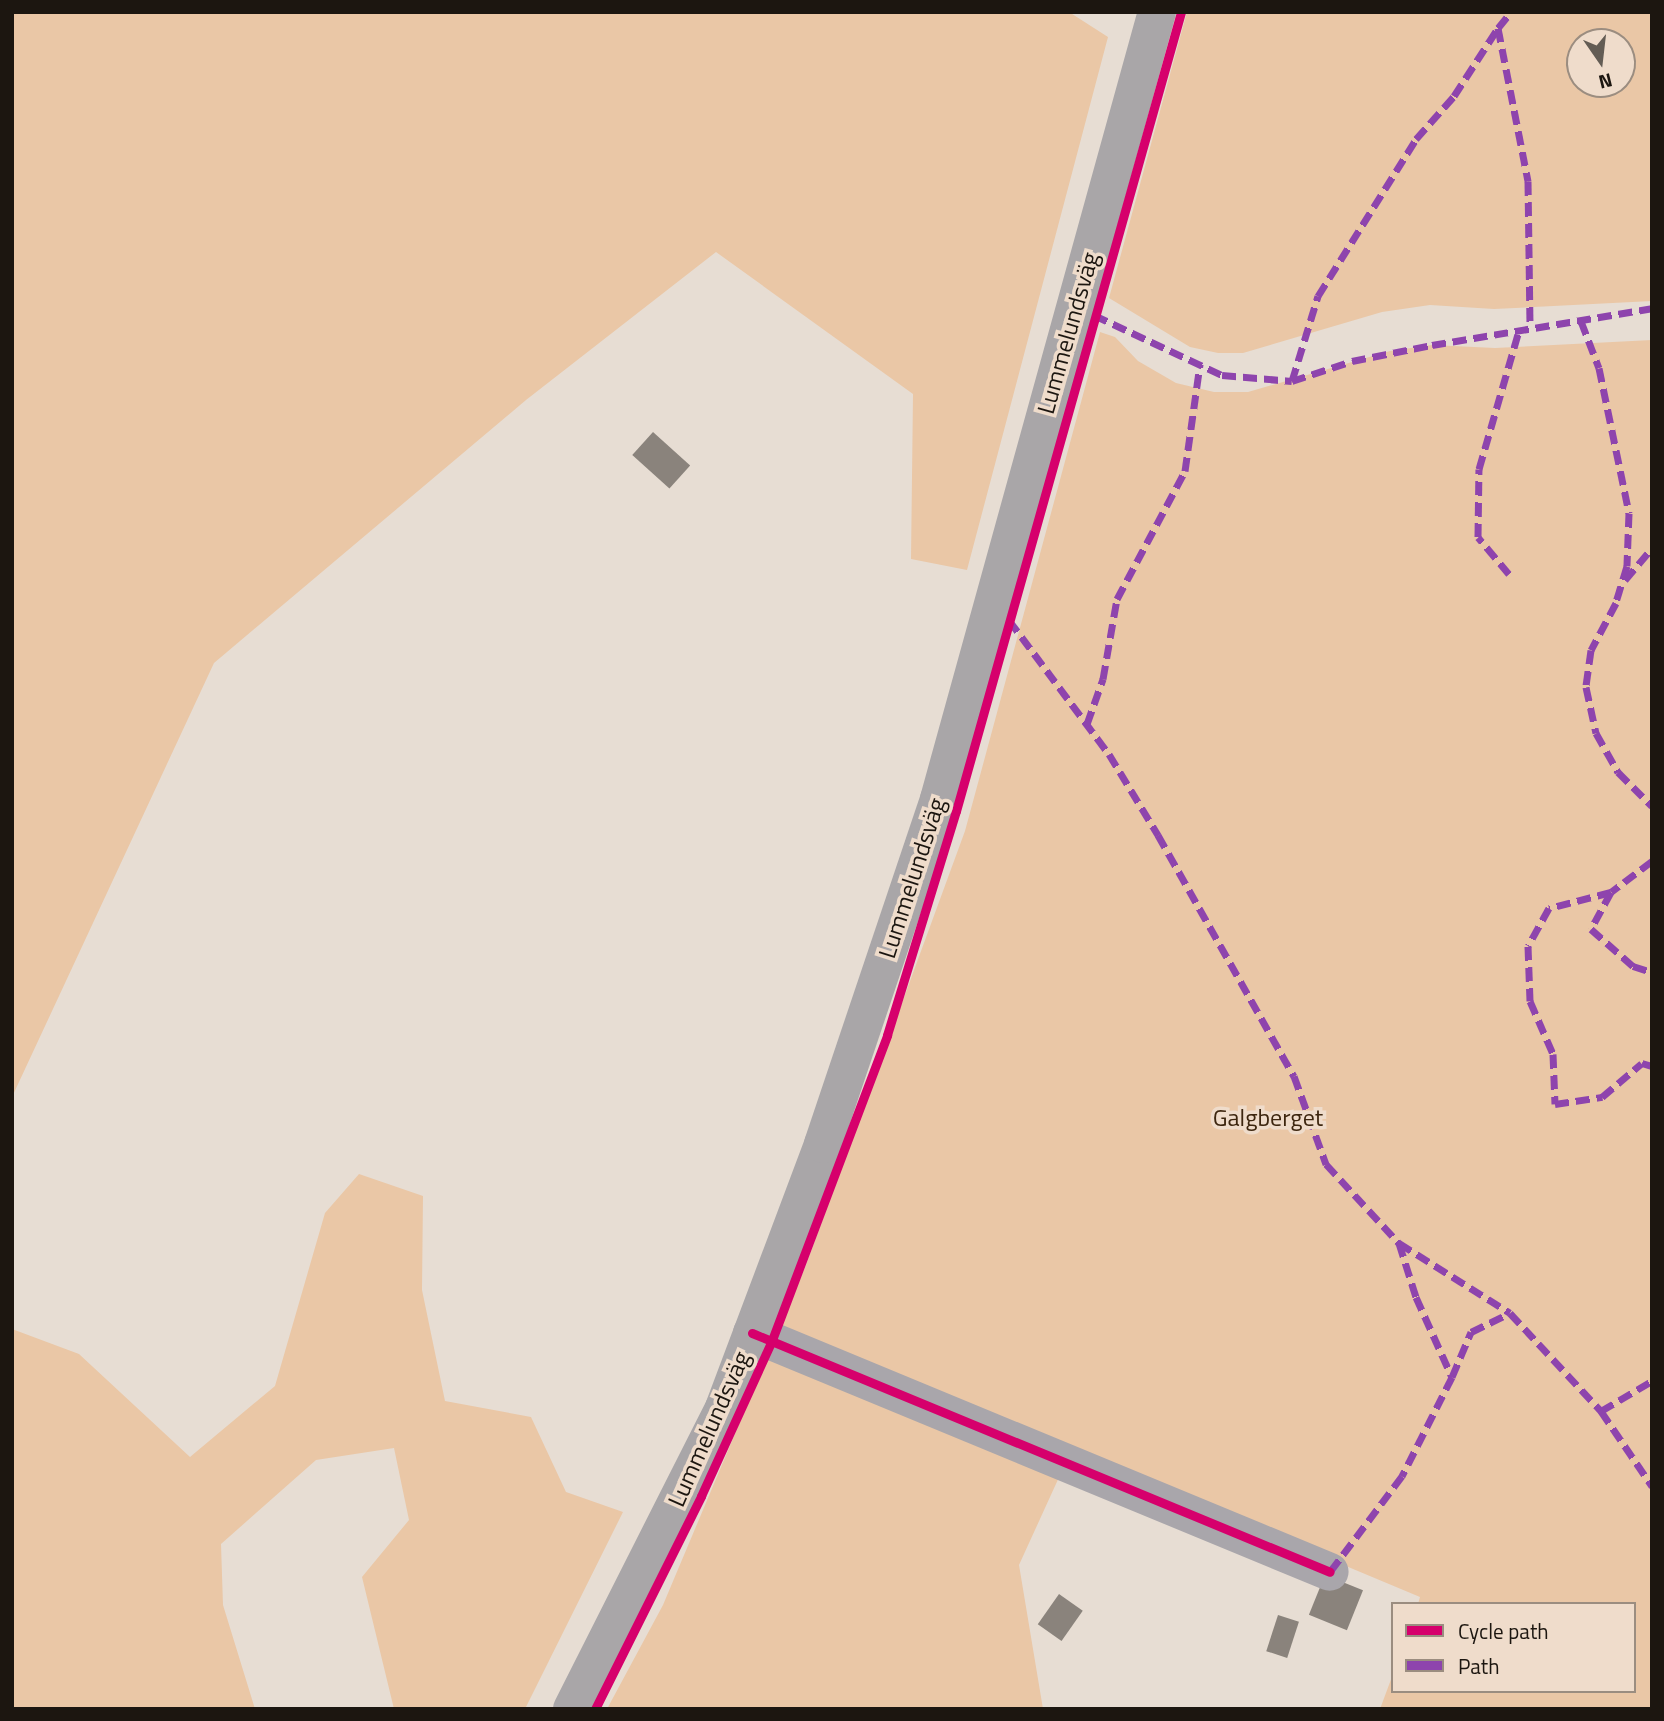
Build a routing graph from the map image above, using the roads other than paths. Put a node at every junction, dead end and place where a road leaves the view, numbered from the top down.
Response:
1 (1157, 12) edge
2 (752, 1333) junction
3 (1331, 1572) dead end
4 (572, 1709) edge

1 - 2 main road, Lummelundsväg
2 - 3 street
2 - 4 main road, Lummelundsväg

